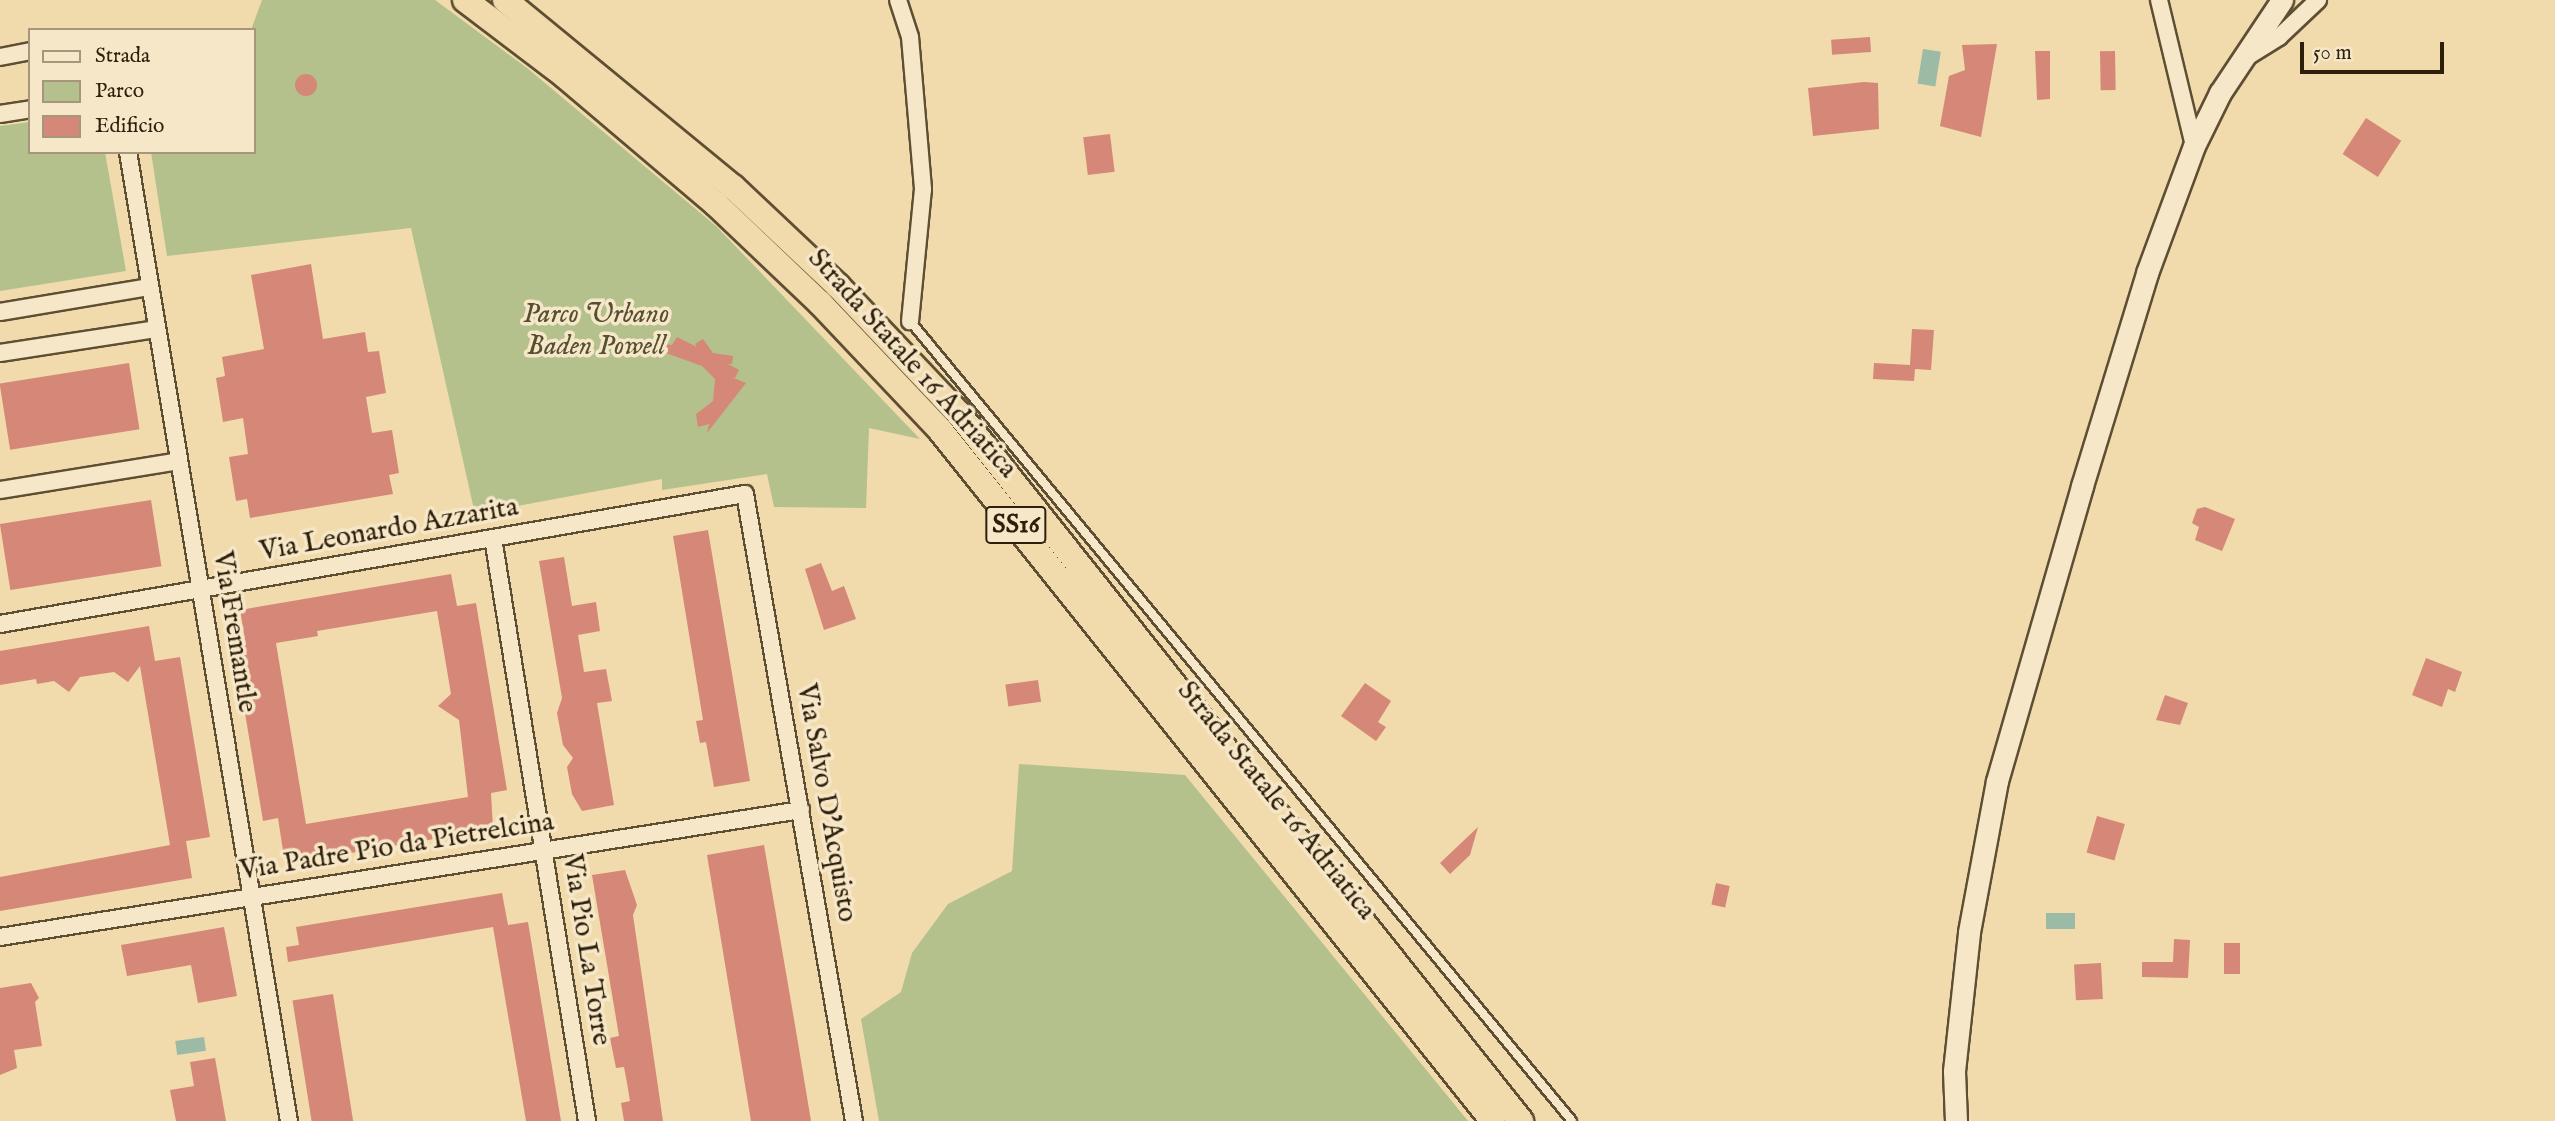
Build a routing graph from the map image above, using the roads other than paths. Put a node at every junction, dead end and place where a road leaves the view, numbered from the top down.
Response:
1 (464, 0) edge
2 (505, 0) edge
3 (898, 0) edge
4 (2159, 0) edge
5 (2282, 0) edge
6 (2318, 0) edge
7 (28, 51) edge
8 (0, 57) edge
9 (2242, 60) junction
10 (28, 109) edge
11 (0, 114) edge
12 (2194, 146) junction
13 (128, 154) edge
14 (150, 287) junction
15 (0, 312) edge
16 (910, 321) joint
17 (157, 329) junction
18 (0, 353) edge
19 (179, 461) junction
20 (0, 490) edge
21 (745, 495) joint
22 (493, 538) junction
23 (201, 589) junction
24 (0, 624) edge
25 (802, 810) junction
26 (544, 851) junction
27 (252, 897) junction
28 (0, 937) edge
29 (289, 1121) edge
30 (587, 1121) edge
31 (854, 1121) edge
32 (1493, 1121) edge
33 (1521, 1121) edge
34 (1572, 1121) edge
35 (1956, 1121) edge

1 - 32 highway, Strada Statale 16 Adriatica / SS16
2 - 33 highway, Strada Statale 16 Adriatica / SS16
3 - 16 street
4 - 12 street
5 - 9 main road
6 - 9 street
7 - 8 street
9 - 12 main road
10 - 11 street
12 - 35 main road
13 - 14 street, Via Fremantle
14 - 15 street
14 - 17 street, Via Fremantle
16 - 34 lane
17 - 18 street
17 - 19 street, Via Fremantle
19 - 20 street
19 - 23 street, Via Fremantle
21 - 22 street, Via Leonardo Azzarita
21 - 25 street, Via Salvo D'Acquisto
22 - 23 street, Via Leonardo Azzarita
22 - 26 street, Via Pio La Torre
23 - 24 street, Via Leonardo Azzarita
23 - 27 street, Via Fremantle
25 - 26 street, Via Padre Pio da Pietrelcina
25 - 31 street, Via Salvo D'Acquisto
26 - 27 street, Via Padre Pio da Pietrelcina
26 - 30 street, Via Pio La Torre
27 - 28 street, Via Padre Pio da Pietrelcina
27 - 29 street, Via Fremantle

